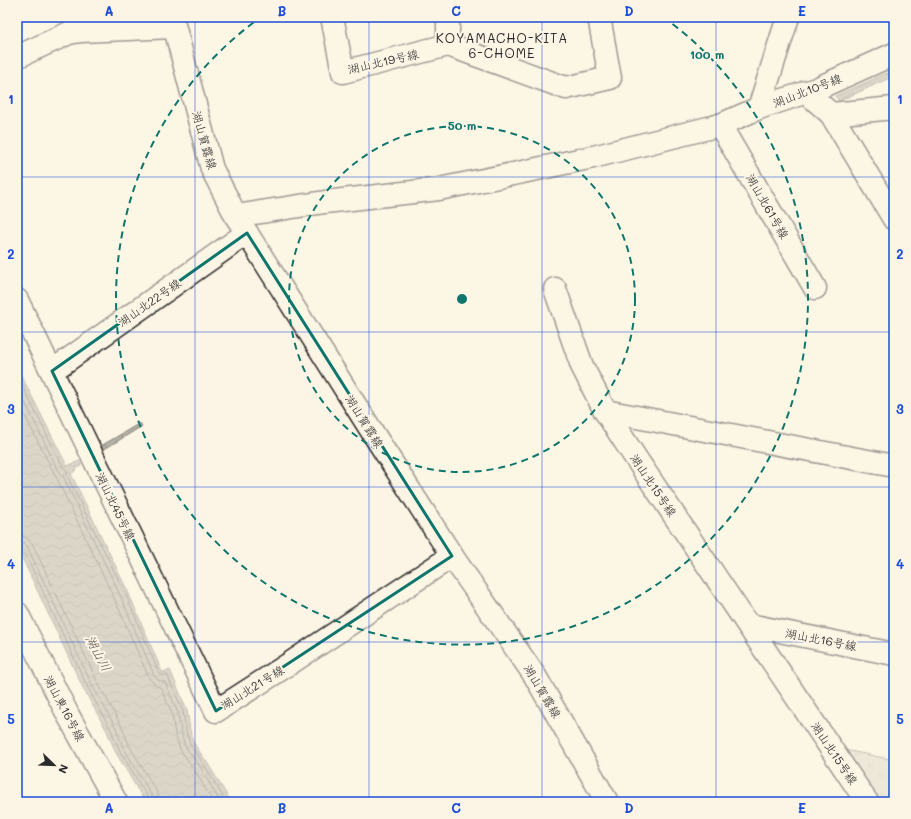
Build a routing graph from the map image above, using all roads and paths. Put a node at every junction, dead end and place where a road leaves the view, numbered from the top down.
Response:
1 (332, 17) edge
2 (448, 17) edge
3 (599, 17) edge
4 (788, 17) edge
5 (173, 22) edge
6 (448, 45) junction
7 (894, 54) edge
8 (17, 57) edge
9 (806, 92) junction
10 (759, 108) junction
11 (894, 108) edge
12 (831, 114) junction
13 (720, 125) junction
14 (894, 219) edge
15 (242, 224) junction
16 (815, 288) dead end
17 (555, 289) dead end
18 (17, 300) edge
19 (52, 372) junction
20 (605, 410) junction
21 (894, 466) edge
22 (452, 556) junction
23 (17, 613) edge
24 (749, 625) junction
25 (894, 654) edge
26 (216, 711) joint
27 (116, 802) edge
28 (607, 802) edge
29 (867, 802) edge

1 - 6 street, 湖山北19号線
2 - 6 street
3 - 6 street
4 - 10 street
5 - 8 street
5 - 15 street, 湖山賀露線
7 - 9 street, 湖山北10号線
9 - 10 street, 湖山北10号線
9 - 12 street
10 - 13 street, 湖山北10号線
11 - 12 street
12 - 14 street
13 - 15 street, 湖山北10号線
13 - 16 street, 湖山北61号線
15 - 19 street, 湖山北22号線
15 - 22 street, 湖山賀露線
17 - 20 street, 湖山北15号線
18 - 19 street, 湖山北45号線
19 - 26 street, 湖山北45号線
20 - 21 street
20 - 24 street, 湖山北15号線
22 - 26 street, 湖山北21号線
22 - 28 street, 湖山賀露線
23 - 27 street, 湖山東16号線
24 - 25 street, 湖山北16号線
24 - 29 street, 湖山北15号線

